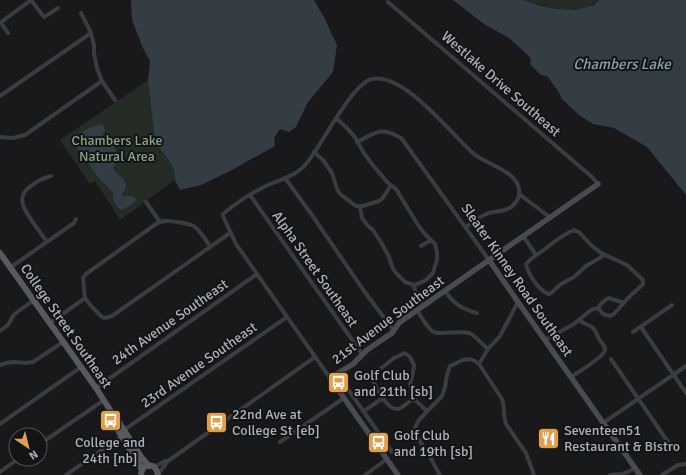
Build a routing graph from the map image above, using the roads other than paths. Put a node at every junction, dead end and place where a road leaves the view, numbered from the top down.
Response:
1 (31, 0) edge
2 (388, 2) dead end
3 (58, 8) dead end
4 (81, 14) dead end
5 (1, 23) edge
6 (8, 33) dead end
7 (91, 33) junction
8 (102, 81) junction
9 (0, 96) edge
10 (114, 100) dead end
11 (336, 118) junction
12 (0, 137) edge
13 (13, 138) junction
14 (357, 142) junction
15 (14, 144) dead end
16 (314, 152) junction
17 (50, 176) dead end
18 (285, 178) junction
19 (598, 184) joint
20 (391, 185) junction
21 (519, 194) junction
22 (250, 195) junction
23 (146, 202) dead end
24 (360, 207) junction
25 (76, 218) dead end
26 (551, 218) junction
27 (160, 222) junction
28 (466, 227) junction
29 (230, 233) junction
30 (523, 236) junction
31 (430, 240) junction
32 (47, 242) junction
33 (421, 246) dead end
34 (211, 247) junction
35 (0, 253) edge
36 (604, 254) junction
37 (536, 255) junction
38 (489, 260) junction
39 (11, 267) junction
40 (258, 274) junction
41 (414, 284) junction
42 (445, 291) junction
43 (85, 298) junction
44 (34, 300) junction
45 (518, 302) junction
46 (624, 303) junction
47 (672, 305) dead end
48 (423, 306) junction
49 (598, 308) junction
50 (417, 310) junction
51 (477, 313) dead end
52 (287, 317) junction
53 (579, 320) junction
54 (50, 323) junction
55 (641, 327) junction
56 (0, 331) edge
57 (394, 331) junction
58 (633, 332) dead end
59 (545, 340) junction
60 (63, 342) junction
61 (488, 349) junction
62 (362, 354) junction
63 (315, 357) junction
64 (611, 359) dead end
65 (479, 364) junction
66 (0, 365) edge
67 (686, 366) edge
68 (81, 367) junction
69 (673, 375) junction
70 (571, 377) junction
71 (330, 378) junction
72 (345, 385) dead end
73 (96, 388) junction
74 (686, 393) edge
75 (344, 398) junction
76 (383, 398) junction
77 (414, 399) junction
78 (638, 399) junction
79 (104, 400) junction
80 (364, 411) junction
81 (427, 411) junction
82 (603, 423) junction
83 (0, 424) edge
84 (123, 433) junction
85 (48, 438) edge
86 (280, 442) dead end
87 (670, 445) dead end
88 (392, 452) dead end
89 (387, 459) junction
90 (168, 461) junction
91 (686, 464) edge
92 (151, 466) junction
93 (632, 471) edge
94 (141, 473) edge
95 (158, 474) edge
96 (66, 475) edge
97 (365, 475) edge
98 (398, 475) edge
99 (440, 475) edge
100 (534, 475) edge
101 (610, 475) edge
102 (640, 475) edge
103 (662, 475) edge

1 - 3 street
1 - 5 street
2 - 19 street, Westlake Drive Southeast
4 - 7 street
5 - 6 street
7 - 8 street
7 - 9 street
8 - 10 street
8 - 13 street
11 - 14 street
11 - 16 street
11 - 21 street
12 - 13 street
13 - 15 street
14 - 20 street
14 - 28 street, Sleater Kinney Road Southeast
16 - 18 street
16 - 24 street
17 - 32 street
18 - 22 street
18 - 57 street
19 - 26 street, 21st Avenue Southeast
20 - 24 street
20 - 31 street
21 - 26 street
21 - 28 street
22 - 29 street
22 - 62 street, Alpha Street Southeast
23 - 27 street
24 - 41 street
25 - 32 street
26 - 30 street, 21st Avenue Southeast
27 - 34 street
27 - 43 street
28 - 38 street, Sleater Kinney Road Southeast
29 - 34 street
29 - 40 street
30 - 37 street
30 - 38 street, 21st Avenue Southeast
31 - 33 street
31 - 41 street
32 - 39 street
34 - 43 street
35 - 39 main road, College Street Southeast
36 - 37 street
36 - 37 street
36 - 46 street
38 - 42 street, 21st Avenue Southeast
38 - 45 street, Sleater Kinney Road Southeast
39 - 44 main road, College Street Southeast
40 - 52 street
40 - 73 street, 24th Avenue Southeast
41 - 48 street
42 - 48 street, 21st Avenue Southeast
42 - 51 street
43 - 54 street
44 - 54 main road, College Street Southeast
44 - 56 street
45 - 59 street, Sleater Kinney Road Southeast
45 - 61 street
46 - 49 street
46 - 49 street
47 - 55 street
48 - 50 street, 21st Avenue Southeast
49 - 53 street
50 - 57 street, 21st Avenue Southeast
50 - 61 street
52 - 63 street
52 - 84 street, 23rd Avenue Southeast
53 - 59 street
53 - 70 street
54 - 60 main road, College Street Southeast
55 - 58 street
55 - 69 street
57 - 62 street, 21st Avenue Southeast
59 - 70 street, Sleater Kinney Road Southeast
60 - 66 street
60 - 68 main road, College Street Southeast
61 - 65 street
62 - 71 street, 21st Avenue Southeast
63 - 71 street
63 - 90 street
64 - 78 street
65 - 81 street
65 - 100 street
67 - 69 street
68 - 73 main road, College Street Southeast
68 - 83 street
69 - 74 street
69 - 78 street
70 - 82 street, Sleater Kinney Road Southeast
71 - 75 street
72 - 80 street
73 - 79 main road, College Street Southeast
75 - 86 street
75 - 89 street
76 - 77 street
76 - 77 street
76 - 80 street
77 - 81 street
78 - 82 street
78 - 87 street
79 - 84 main road, College Street Southeast
79 - 85 street
80 - 88 street
81 - 99 street
82 - 93 street, Sleater Kinney Road Southeast
84 - 92 main road, College Street Southeast
84 - 94 main road, College Street Southeast
84 - 96 street, 23rd Avenue Southeast
89 - 97 street
89 - 98 street
90 - 92 street
90 - 95 street
91 - 103 street
92 - 94 main road
92 - 95 main road, College Street Southeast
93 - 101 street
93 - 102 street, Sleater Kinney Road Southeast

